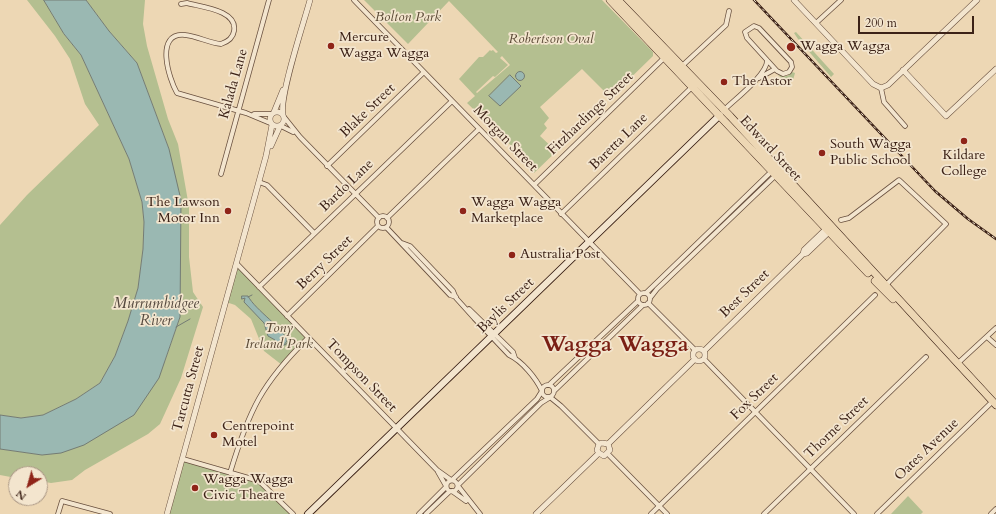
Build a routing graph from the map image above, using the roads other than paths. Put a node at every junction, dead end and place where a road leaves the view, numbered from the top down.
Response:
1 (269, 0) edge
2 (310, 0) edge
3 (354, 0) edge
4 (610, 0) edge
5 (618, 0) edge
6 (794, 0) edge
7 (841, 0) edge
8 (977, 0) edge
9 (181, 4) dead end
10 (729, 11) dead end
11 (816, 23) junction
12 (667, 56) junction
13 (767, 60) junction
14 (682, 66) junction
15 (775, 69) junction
16 (996, 69) edge
17 (903, 70) junction
18 (290, 72) junction
19 (424, 72) junction
20 (759, 78) junction
21 (692, 86) junction
22 (880, 88) junction
23 (452, 101) junction
24 (238, 111) junction
25 (246, 113) junction
26 (273, 113) junction
27 (722, 113) junction
28 (283, 115) junction
29 (271, 124) junction
30 (280, 126) junction
31 (905, 126) dead end
32 (479, 129) junction
33 (300, 137) junction
34 (266, 156) junction
35 (327, 166) junction
36 (774, 173) junction
37 (220, 174) dead end
38 (259, 182) junction
39 (534, 185) junction
40 (748, 193) junction
41 (355, 194) junction
42 (752, 198) junction
43 (732, 208) junction
44 (737, 213) junction
45 (561, 214) junction
46 (378, 218) junction
47 (387, 218) junction
48 (842, 220) dead end
49 (715, 225) junction
50 (378, 226) junction
51 (386, 227) junction
52 (830, 228) junction
53 (719, 230) junction
54 (314, 233) junction
55 (699, 241) junction
56 (589, 242) junction
57 (703, 245) junction
58 (682, 258) junction
59 (686, 262) junction
60 (237, 264) junction
61 (668, 275) junction
62 (259, 286) junction
63 (884, 286) junction
64 (646, 293) junction
65 (640, 294) junction
66 (875, 295) dead end
67 (650, 298) junction
68 (638, 301) junction
69 (648, 303) junction
70 (643, 305) junction
71 (287, 316) junction
72 (618, 324) junction
73 (996, 328) edge
74 (493, 335) junction
75 (987, 337) junction
76 (308, 338) junction
77 (604, 338) junction
78 (996, 345) edge
79 (695, 350) junction
80 (704, 351) junction
81 (585, 352) junction
82 (589, 356) junction
83 (926, 357) dead end
84 (695, 359) junction
85 (704, 360) junction
86 (957, 364) junction
87 (570, 366) junction
88 (574, 370) junction
89 (535, 379) junction
90 (549, 385) junction
91 (542, 391) junction
92 (554, 392) junction
93 (549, 397) junction
94 (994, 403) edge
95 (561, 406) junction
96 (755, 412) junction
97 (521, 415) junction
98 (524, 419) junction
99 (396, 428) junction
100 (507, 428) junction
101 (510, 432) junction
102 (599, 444) junction
103 (608, 444) junction
104 (491, 447) junction
105 (598, 454) junction
106 (608, 454) junction
107 (182, 459) junction
108 (478, 461) junction
109 (810, 469) junction
110 (437, 470) junction
111 (230, 473) junction
112 (452, 480) junction
113 (458, 485) junction
114 (446, 487) junction
115 (451, 491) junction
116 (470, 504) junction
117 (659, 506) junction
118 (996, 509) edge
119 (426, 512) edge
120 (58, 514) edge
121 (110, 514) edge
122 (167, 514) edge
123 (293, 514) edge
124 (308, 514) edge
125 (420, 514) edge
126 (480, 514) edge
127 (536, 514) edge
128 (651, 514) edge
129 (667, 514) edge
130 (764, 514) edge
131 (854, 514) edge
132 (877, 514) edge
133 (991, 514) edge

1 - 24 street, Kalada Lane
2 - 18 street
3 - 19 street, Morgan Street
4 - 12 highway, Edward Street
5 - 12 highway, Edward Street
6 - 11 street
7 - 11 street
8 - 17 street
9 - 24 street
10 - 14 street
11 - 22 street
12 - 14 highway, Edward Street
12 - 21 highway, Edward Street
12 - 39 street, Fitzhardinge Street
13 - 15 street
13 - 15 street
13 - 20 street
14 - 27 highway, Edward Street
15 - 20 street
16 - 17 street
17 - 22 street
18 - 26 street
18 - 28 street
19 - 23 street, Morgan Street
19 - 35 street, Blake Street
20 - 27 street
21 - 27 highway, Edward Street
21 - 45 street, Baretta Lane
22 - 31 street
23 - 32 street, Morgan Street
23 - 41 street, Bardo Lane
24 - 25 street
24 - 37 street, Kalada Lane
25 - 26 street
25 - 29 street
26 - 28 street
26 - 29 street
27 - 36 highway, Edward Street
27 - 52 highway, Edward Street
27 - 56 main road, Baylis Street
28 - 30 street
28 - 33 street
29 - 30 street
29 - 34 street, Tarcutta Street
30 - 33 street
30 - 34 street, Tarcutta Street
32 - 39 street, Morgan Street
32 - 47 street
33 - 35 street
34 - 38 street, Tarcutta Street
35 - 41 street
36 - 40 street
36 - 42 street
36 - 52 highway, Edward Street
38 - 54 street
38 - 60 street, Tarcutta Street
39 - 45 street, Morgan Street
40 - 42 street
40 - 43 street
41 - 46 street
41 - 54 street, Bardo Lane
42 - 44 street
43 - 44 street
43 - 49 street
44 - 53 street
45 - 56 street, Morgan Street
46 - 47 street
46 - 50 street
47 - 51 street
48 - 63 street
49 - 53 street
49 - 55 street
50 - 51 street
50 - 71 street, Berry Street
51 - 74 street
52 - 63 highway, Edward Street
52 - 80 street, Best Street
53 - 57 street
54 - 62 street, Bardo Lane
55 - 57 street
55 - 58 street
56 - 65 street, Morgan Street
56 - 74 main road, Baylis Street
57 - 59 street
58 - 59 street
58 - 61 street
59 - 61 street
60 - 62 street, Tompson Street
60 - 107 street, Tarcutta Street
61 - 64 street
61 - 67 street
62 - 71 street, Tompson Street
63 - 86 highway, Edward Street
64 - 65 street
64 - 67 street
65 - 68 street
66 - 96 street, Fox Street
67 - 69 street
68 - 70 street
68 - 72 street
69 - 70 street
69 - 79 street
70 - 72 street
71 - 76 street, Tompson Street
72 - 77 street
73 - 75 street
74 - 89 street
74 - 99 main road, Baylis Street
75 - 78 street
75 - 86 street
76 - 99 street, Tompson Street
76 - 111 street
77 - 81 street
77 - 82 street
79 - 80 street
79 - 84 street
80 - 85 street
81 - 82 street
81 - 87 street
82 - 88 street
83 - 109 street, Thorne Street
84 - 85 street
84 - 103 street
85 - 96 street
86 - 94 highway, Edward Street
87 - 88 street
87 - 90 street
88 - 92 street
89 - 90 street
89 - 91 street
90 - 91 street
90 - 92 street
91 - 93 street
91 - 97 street
92 - 93 street
92 - 95 street
93 - 95 street
93 - 98 street
94 - 132 street, Oates Avenue
95 - 102 street
96 - 109 street
96 - 117 street, Fox Street
97 - 98 street
97 - 100 street
98 - 101 street
99 - 110 street, Tompson Street
99 - 124 main road, Baylis Street
100 - 101 street
100 - 104 street
101 - 104 street
102 - 103 street
102 - 105 street
103 - 106 street
104 - 108 street
105 - 106 street
105 - 127 street
106 - 117 street
107 - 111 street
107 - 122 street, Tarcutta Street
108 - 112 street
108 - 113 street
109 - 130 street, Thorne Street
109 - 131 street
110 - 112 street, Tompson Street
110 - 114 street, Tompson Street
111 - 123 street
112 - 113 street
112 - 114 street
113 - 115 street
113 - 116 street
114 - 115 street
114 - 119 street
115 - 116 street
115 - 119 street
116 - 126 street
117 - 128 street, Fox Street
117 - 129 street
118 - 133 street
119 - 125 street
120 - 121 street

